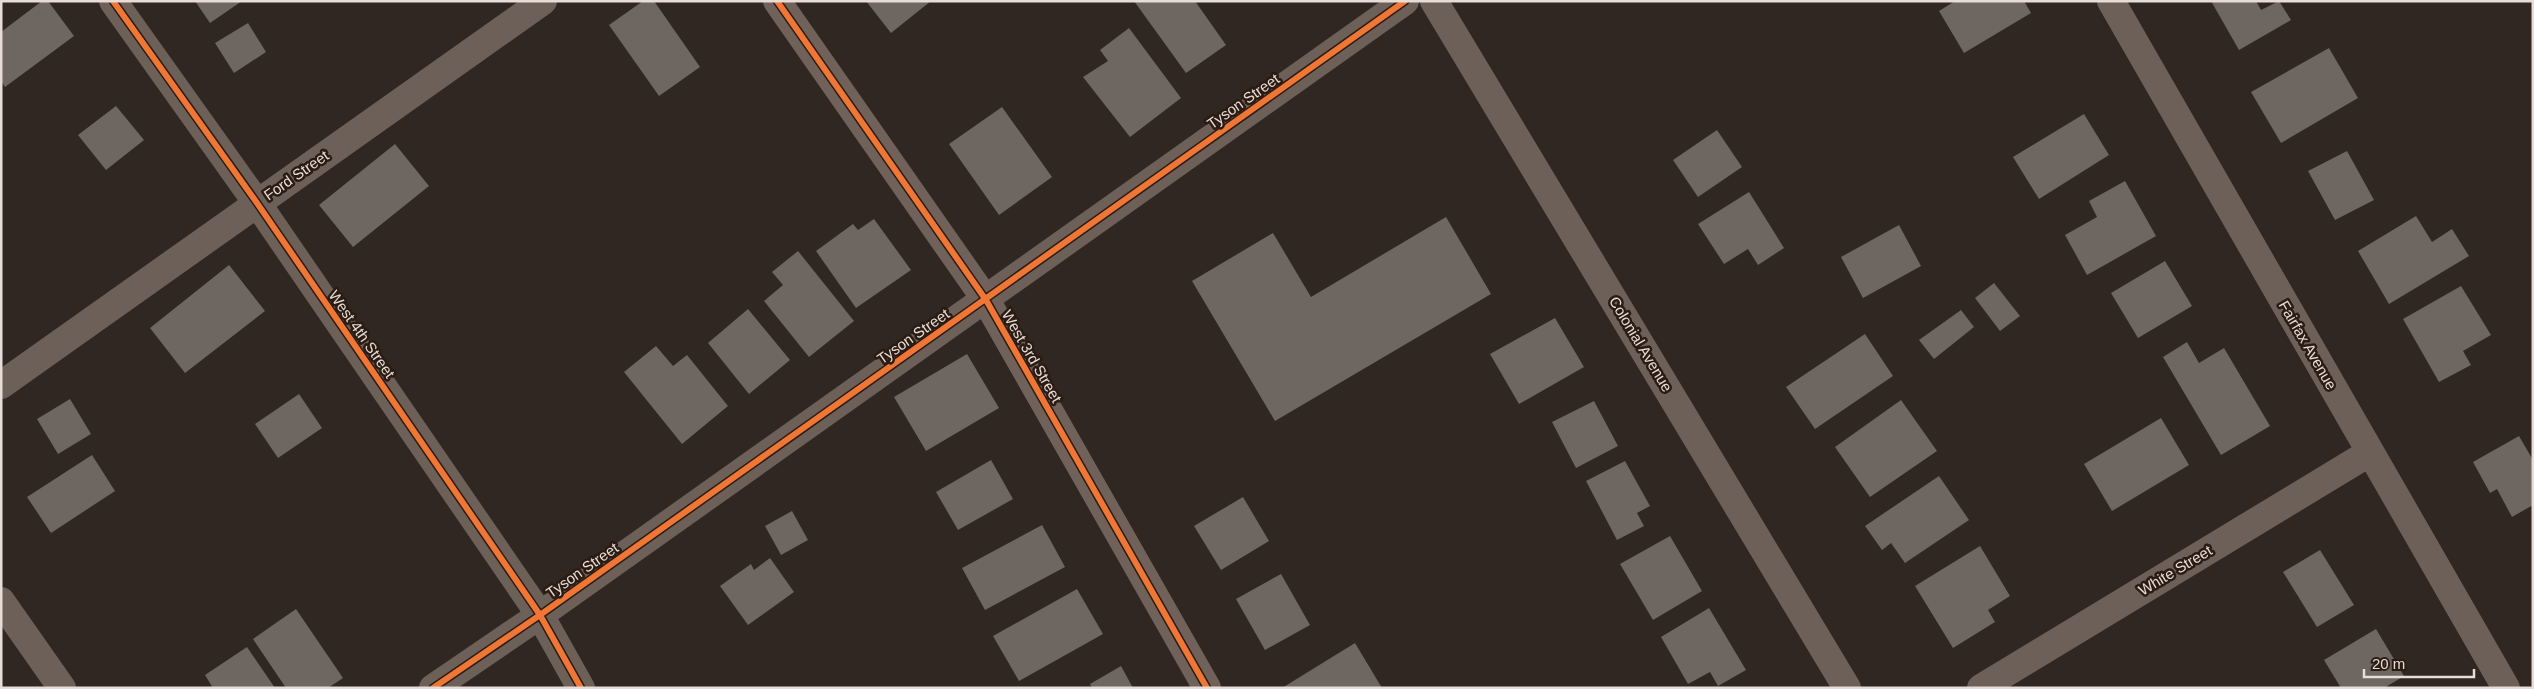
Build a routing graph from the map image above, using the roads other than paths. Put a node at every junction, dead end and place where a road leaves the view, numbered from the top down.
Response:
1 (113, 1) edge
2 (543, 1) edge
3 (777, 1) edge
4 (1405, 1) edge
5 (1434, 1) edge
6 (2111, 1) edge
7 (257, 203) junction
8 (986, 300) junction
9 (1, 385) edge
10 (2369, 453) junction
11 (1, 601) edge
12 (540, 615) junction
13 (62, 688) edge
14 (433, 688) edge
15 (581, 688) edge
16 (1207, 688) edge
17 (1847, 688) edge
18 (1980, 688) edge
19 (2506, 688) edge

1 - 7 street, West 4th Street
2 - 7 street, Ford Street
3 - 8 street, West 3rd Street
4 - 8 street, Tyson Street
5 - 17 street, Colonial Avenue
6 - 10 street, Fairfax Avenue
7 - 9 street, Ford Street
7 - 12 street, West 4th Street
8 - 12 street, Tyson Street
8 - 16 street, West 3rd Street
10 - 18 street, White Street
10 - 19 street, Fairfax Avenue
11 - 13 street
12 - 14 street, Tyson Street
12 - 15 street, West 4th Street

